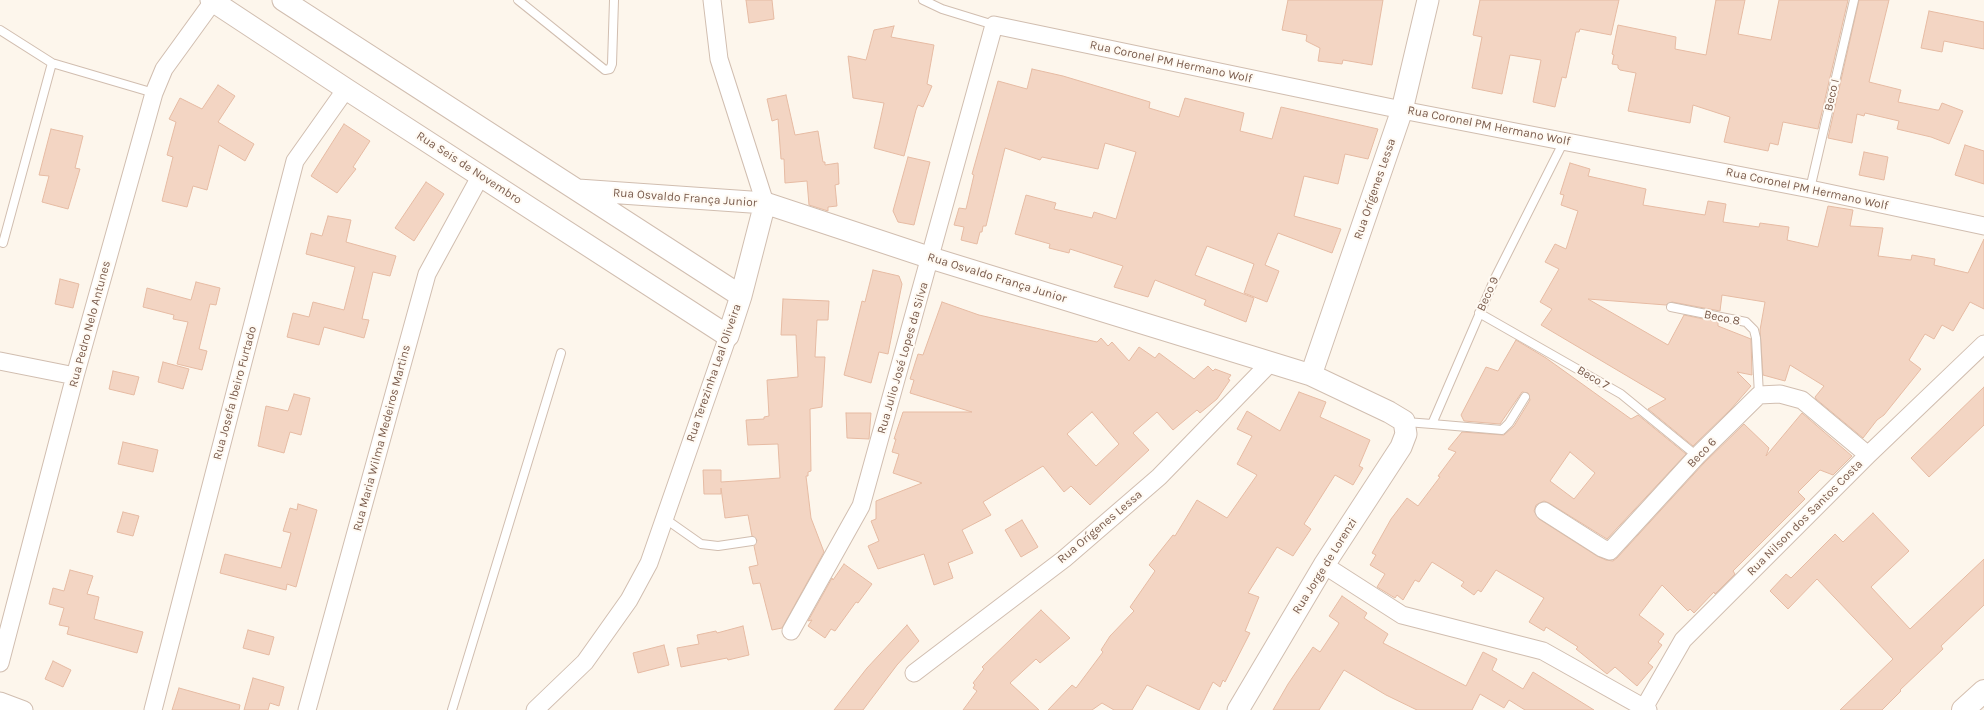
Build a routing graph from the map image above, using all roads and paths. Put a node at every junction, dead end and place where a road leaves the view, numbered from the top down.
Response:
1 (213, 0) edge
2 (283, 0) edge
3 (518, 0) edge
4 (614, 0) edge
5 (712, 0) edge
6 (923, 0) edge
7 (1428, 0) edge
8 (1854, 0) edge
9 (994, 25) junction
10 (0, 30) edge
11 (52, 63) junction
12 (346, 89) junction
13 (154, 93) junction
14 (1402, 110) junction
15 (1564, 141) junction
16 (481, 175) junction
17 (1810, 189) junction
18 (578, 190) junction
19 (765, 203) junction
20 (1984, 226) edge
21 (2, 243) dead end
22 (931, 258) junction
23 (740, 296) junction
24 (1671, 307) dead end
25 (1479, 313) junction
26 (728, 336) junction
27 (1984, 344) edge
28 (561, 353) dead end
29 (0, 361) edge
30 (1270, 363) junction
31 (1312, 375) junction
32 (75, 376) junction
33 (1759, 395) junction
34 (1525, 398) dead end
35 (1404, 421) junction
36 (1432, 424) junction
37 (1868, 455) junction
38 (1697, 456) junction
39 (1544, 511) dead end
40 (664, 518) junction
41 (752, 541) dead end
42 (1324, 565) junction
43 (791, 631) dead end
44 (0, 663) edge
45 (914, 673) dead end
46 (1984, 692) edge
47 (0, 701) edge
48 (1646, 709) edge
49 (24, 710) edge
50 (153, 710) edge
51 (307, 710) edge
52 (452, 710) edge
53 (534, 710) edge
54 (1238, 710) edge
55 (1963, 710) edge

1 - 12 street, Rua Seis de Novembro
1 - 13 street, Rua Pedro Nelo Antunes
2 - 18 street
3 - 4 lane
5 - 19 street
6 - 9 lane
7 - 14 street, Rua Orígenes Lessa
8 - 17 lane, Beco I
9 - 14 street, Rua Coronel PM Hermano Wolf
9 - 22 street, Rua Julio José Lopes da Silva
10 - 11 lane
11 - 13 lane
11 - 21 lane
12 - 16 street, Rua Seis de Novembro
12 - 50 street, Rua Josefa Ibeiro Furtado
13 - 32 street, Rua Pedro Nelo Antunes
14 - 15 street, Rua Coronel PM Hermano Wolf
14 - 31 street, Rua Orígenes Lessa
15 - 17 street, Rua Coronel PM Hermano Wolf
15 - 25 lane, Beco 9
16 - 26 street, Rua Seis de Novembro
16 - 51 street, Rua Maria Wilma Medeiros Martins
17 - 20 street, Rua Coronel PM Hermano Wolf
18 - 19 street, Rua Osvaldo França Junior
18 - 23 street
19 - 22 street, Rua Osvaldo França Junior
19 - 23 street, Rua Terezinha Leal Oliveira
22 - 30 street, Rua Osvaldo França Junior
22 - 43 street, Rua Julio José Lopes da Silva
23 - 26 street, Rua Terezinha Leal Oliveira
24 - 33 lane, Beco 8
25 - 36 lane, Beco 9
25 - 38 lane, Beco 7
26 - 40 street, Rua Terezinha Leal Oliveira
27 - 37 street, Rua Nilson dos Santos Costa
28 - 52 lane
29 - 32 street
30 - 31 street, Rua Osvaldo França Junior
30 - 45 street, Rua Orígenes Lessa
31 - 35 street, Rua Osvaldo França Junior
32 - 44 street, Rua Pedro Nelo Antunes
33 - 37 street
33 - 38 street, Beco 6
34 - 36 lane
35 - 36 lane
35 - 42 street, Rua Jorge de Lorenzi
37 - 48 street, Rua Nilson dos Santos Costa
38 - 39 street, Beco 6
40 - 41 lane
40 - 53 street, Rua Terezinha Leal Oliveira
42 - 48 street
42 - 54 street, Rua Jorge de Lorenzi
46 - 55 main road
47 - 49 street

